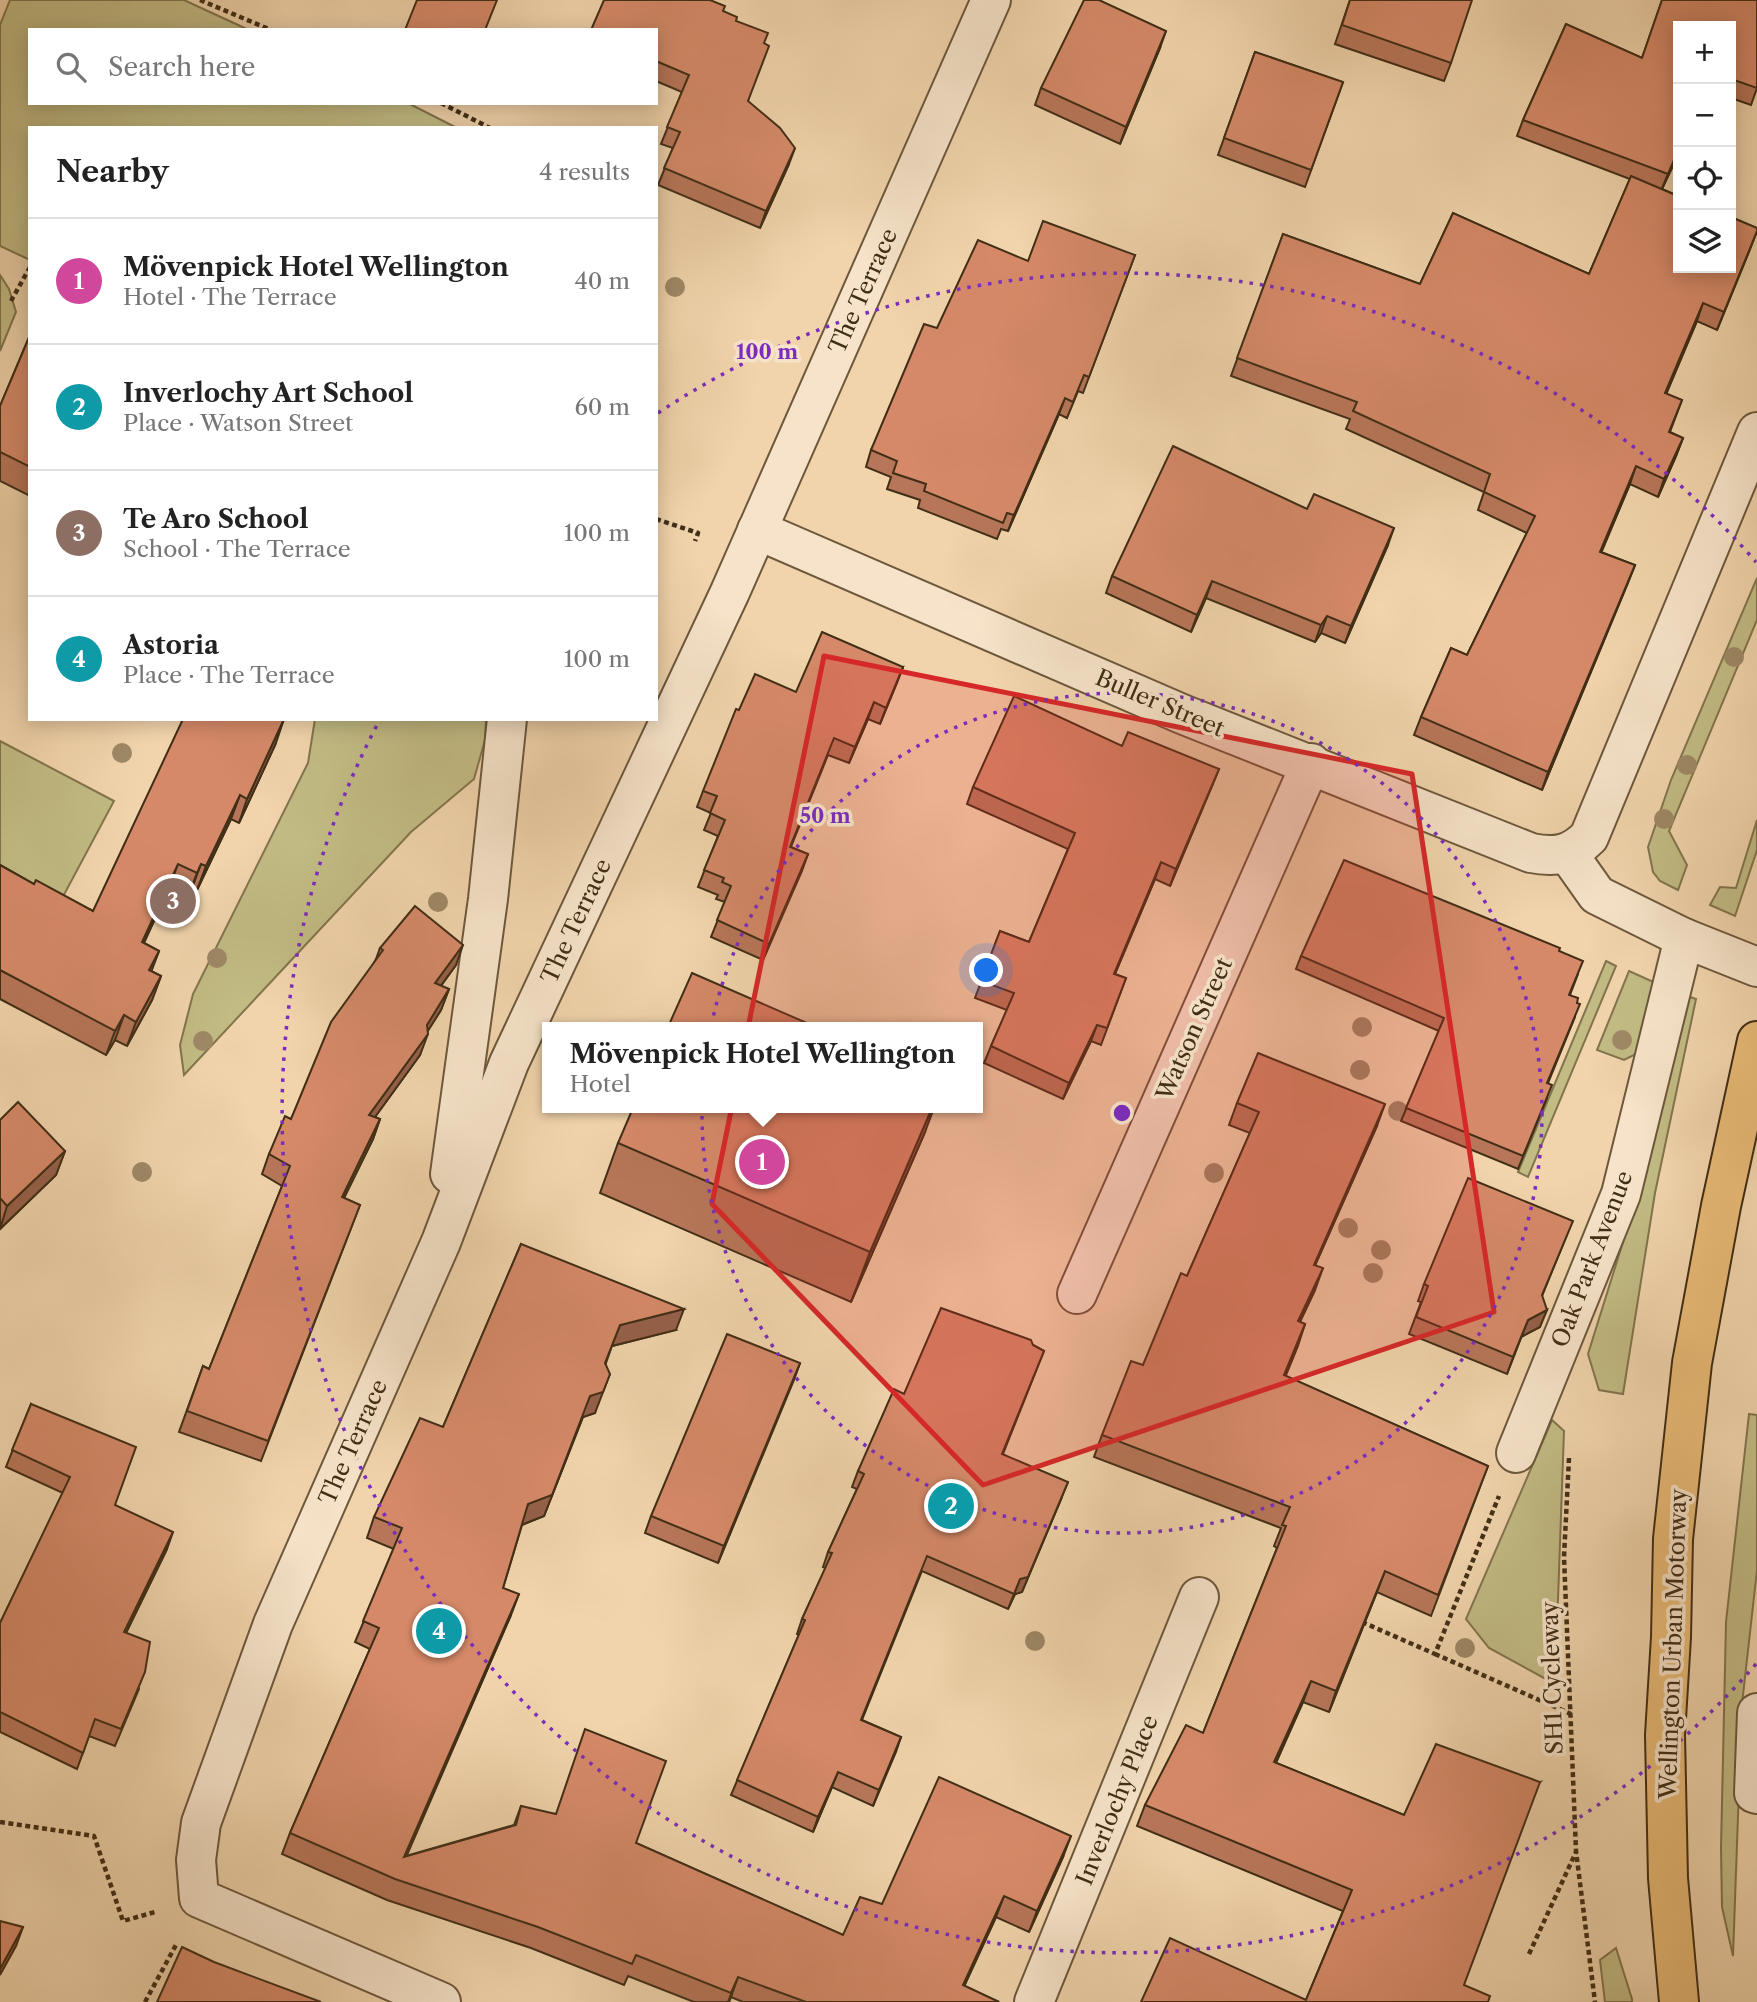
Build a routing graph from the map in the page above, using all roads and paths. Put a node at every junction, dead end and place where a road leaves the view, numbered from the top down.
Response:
1 (200, 0) edge
2 (990, 0) edge
3 (266, 28) edge
4 (445, 105) edge
5 (486, 126) edge
6 (28, 271) edge
7 (11, 301) dead end
8 (1757, 432) edge
9 (757, 530) junction
10 (507, 721) edge
11 (1311, 763) junction
12 (1568, 854) junction
13 (1684, 938) junction
14 (1741, 961) edge
15 (1757, 1041) edge
16 (441, 1242) junction
17 (1077, 1294) dead end
18 (1570, 1447) dead end
19 (1516, 1453) joint
20 (1199, 1597) dead end
21 (1350, 1616) edge
22 (1435, 1654) junction
23 (1757, 1713) edge
24 (1571, 1714) junction
25 (1757, 1794) edge
26 (0, 1822) edge
27 (1576, 1851) junction
28 (199, 1898) junction
29 (1529, 1954) dead end
30 (154, 1986) dead end
31 (145, 2002) edge
32 (441, 2002) edge
33 (1034, 2002) edge
34 (1595, 2002) edge
35 (1679, 2002) edge

1 - 3 path
2 - 9 street, The Terrace
4 - 5 path
6 - 7 path
8 - 12 street
9 - 11 street, Buller Street
9 - 16 street, The Terrace
10 - 16 street
11 - 12 street, Buller Street
11 - 17 street, Watson Street
12 - 13 street
13 - 14 street
13 - 19 street, Oak Park Avenue
15 - 35 highway, Wellington Urban Motorway
16 - 28 street, The Terrace
18 - 24 path, SH1 Cycleway
19 - 22 path
20 - 33 street, Inverlochy Place
21 - 22 path
22 - 24 path
23 - 25 street
24 - 27 path, SH1 Cycleway
26 - 28 path
27 - 29 path
27 - 34 path, SH1 Cycleway
28 - 32 street
30 - 31 path

